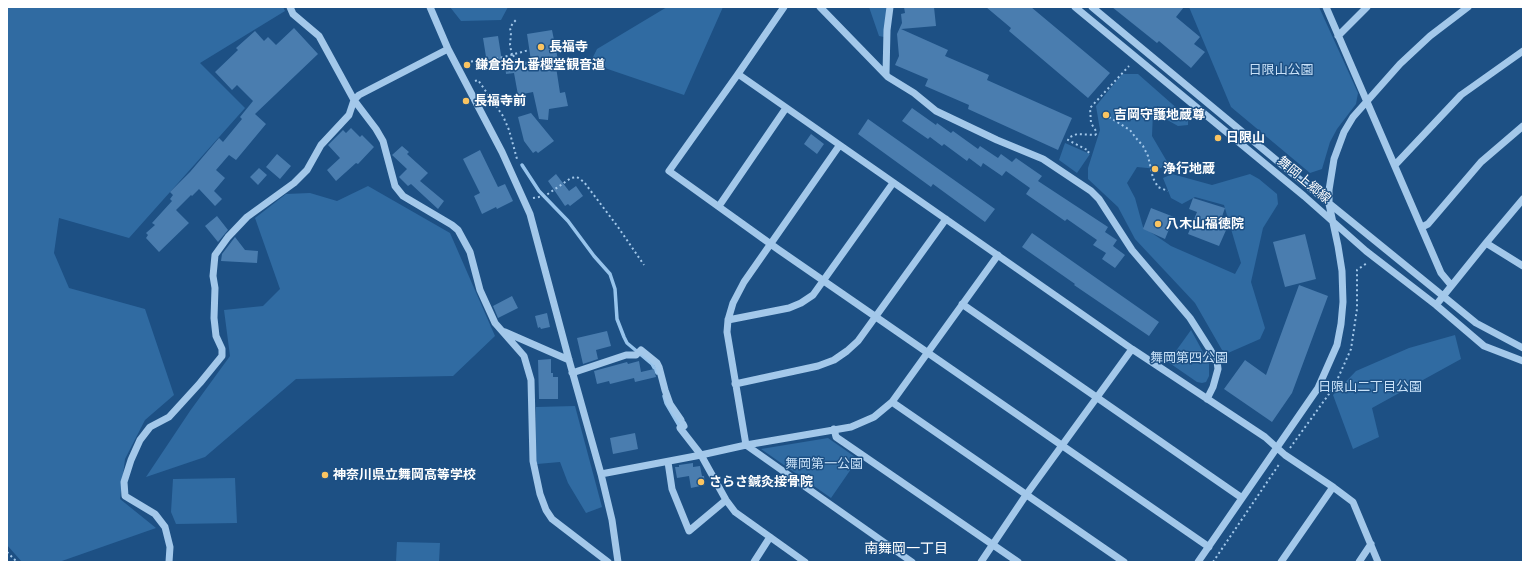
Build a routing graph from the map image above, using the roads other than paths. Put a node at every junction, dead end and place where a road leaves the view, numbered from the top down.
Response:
1 (290, 7) edge
2 (430, 7) edge
3 (784, 7) edge
4 (820, 7) edge
5 (890, 7) edge
6 (1075, 7) edge
7 (1092, 7) edge
8 (1326, 7) edge
9 (1367, 7) edge
10 (1468, 7) edge
11 (1338, 36) junction
12 (448, 49) junction
13 (1523, 51) edge
14 (738, 74) junction
15 (886, 74) junction
16 (354, 100) junction
17 (1367, 102) junction
18 (786, 108) junction
19 (1523, 126) edge
20 (840, 146) junction
21 (1395, 165) junction
22 (893, 183) junction
23 (1523, 199) edge
24 (1329, 204) junction
25 (719, 206) junction
26 (946, 219) junction
27 (1332, 219) junction
28 (1422, 227) junction
29 (1486, 243) junction
30 (772, 245) junction
31 (998, 255) junction
32 (1523, 266) edge
33 (824, 281) junction
34 (1451, 285) junction
35 (1443, 296) junction
36 (962, 304) junction
37 (1436, 305) junction
38 (876, 316) junction
39 (728, 320) junction
40 (501, 330) junction
41 (1523, 348) edge
42 (1132, 349) junction
43 (927, 352) junction
44 (568, 360) junction
45 (1523, 361) edge
46 (572, 374) junction
47 (735, 384) junction
48 (1097, 397) junction
49 (1207, 399) junction
50 (892, 402) junction
51 (834, 429) junction
52 (746, 445) junction
53 (1061, 445) junction
54 (1276, 446) junction
55 (701, 455) junction
56 (668, 462) junction
57 (601, 474) junction
58 (1334, 487) junction
59 (1026, 495) junction
60 (1242, 498) junction
61 (726, 500) junction
62 (770, 537) junction
63 (993, 544) junction
64 (1371, 544) junction
65 (1209, 547) junction
66 (169, 562) edge
67 (608, 562) edge
68 (618, 562) edge
69 (754, 562) edge
70 (805, 562) edge
71 (912, 562) edge
72 (981, 562) edge
73 (1018, 562) edge
74 (1124, 562) edge
75 (1198, 562) edge
76 (1281, 562) edge
77 (1358, 562) edge
78 (1378, 562) edge

1 - 16 street
2 - 12 street
3 - 14 street
4 - 15 street
5 - 15 street
6 - 27 street, 舞岡上郷線
7 - 24 street, 舞岡上郷線
8 - 11 street
9 - 11 street
10 - 17 street
11 - 17 street
12 - 16 street
12 - 44 street
13 - 21 street
14 - 18 street
14 - 25 street
15 - 49 street
16 - 40 street
16 - 66 street
17 - 21 street
17 - 24 street
18 - 20 street
18 - 25 street
19 - 28 street
20 - 22 street
20 - 30 street
21 - 28 street
22 - 26 street
22 - 33 street
23 - 29 street
24 - 27 street
24 - 35 street, 舞岡上郷線
25 - 30 street
26 - 31 street
26 - 38 street
27 - 37 street, 舞岡上郷線
27 - 54 street
28 - 34 street
29 - 32 street
29 - 34 street
30 - 33 street
30 - 39 street
31 - 36 street
31 - 42 street
33 - 38 street
33 - 39 street
34 - 35 street
35 - 37 street
35 - 41 street, 舞岡上郷線
36 - 43 street
36 - 48 street
37 - 45 street, 舞岡上郷線
38 - 43 street
38 - 47 street
39 - 47 street
40 - 44 street
40 - 67 street
42 - 48 street
42 - 49 street
43 - 50 street
43 - 53 street
44 - 46 street
46 - 55 street
46 - 57 street
47 - 52 street
48 - 53 street
48 - 60 street
49 - 54 street
50 - 51 street
50 - 59 street
51 - 52 street
51 - 63 street
52 - 55 street
52 - 71 street
53 - 59 street
53 - 65 street
54 - 58 street
54 - 60 street
55 - 56 street
55 - 61 street
56 - 57 street
56 - 61 street
57 - 68 street
58 - 64 street
58 - 76 street
59 - 63 street
59 - 74 street
60 - 65 street
61 - 62 street
62 - 69 street
62 - 70 street
63 - 72 street
63 - 73 street
64 - 77 street
64 - 78 street
65 - 75 street

